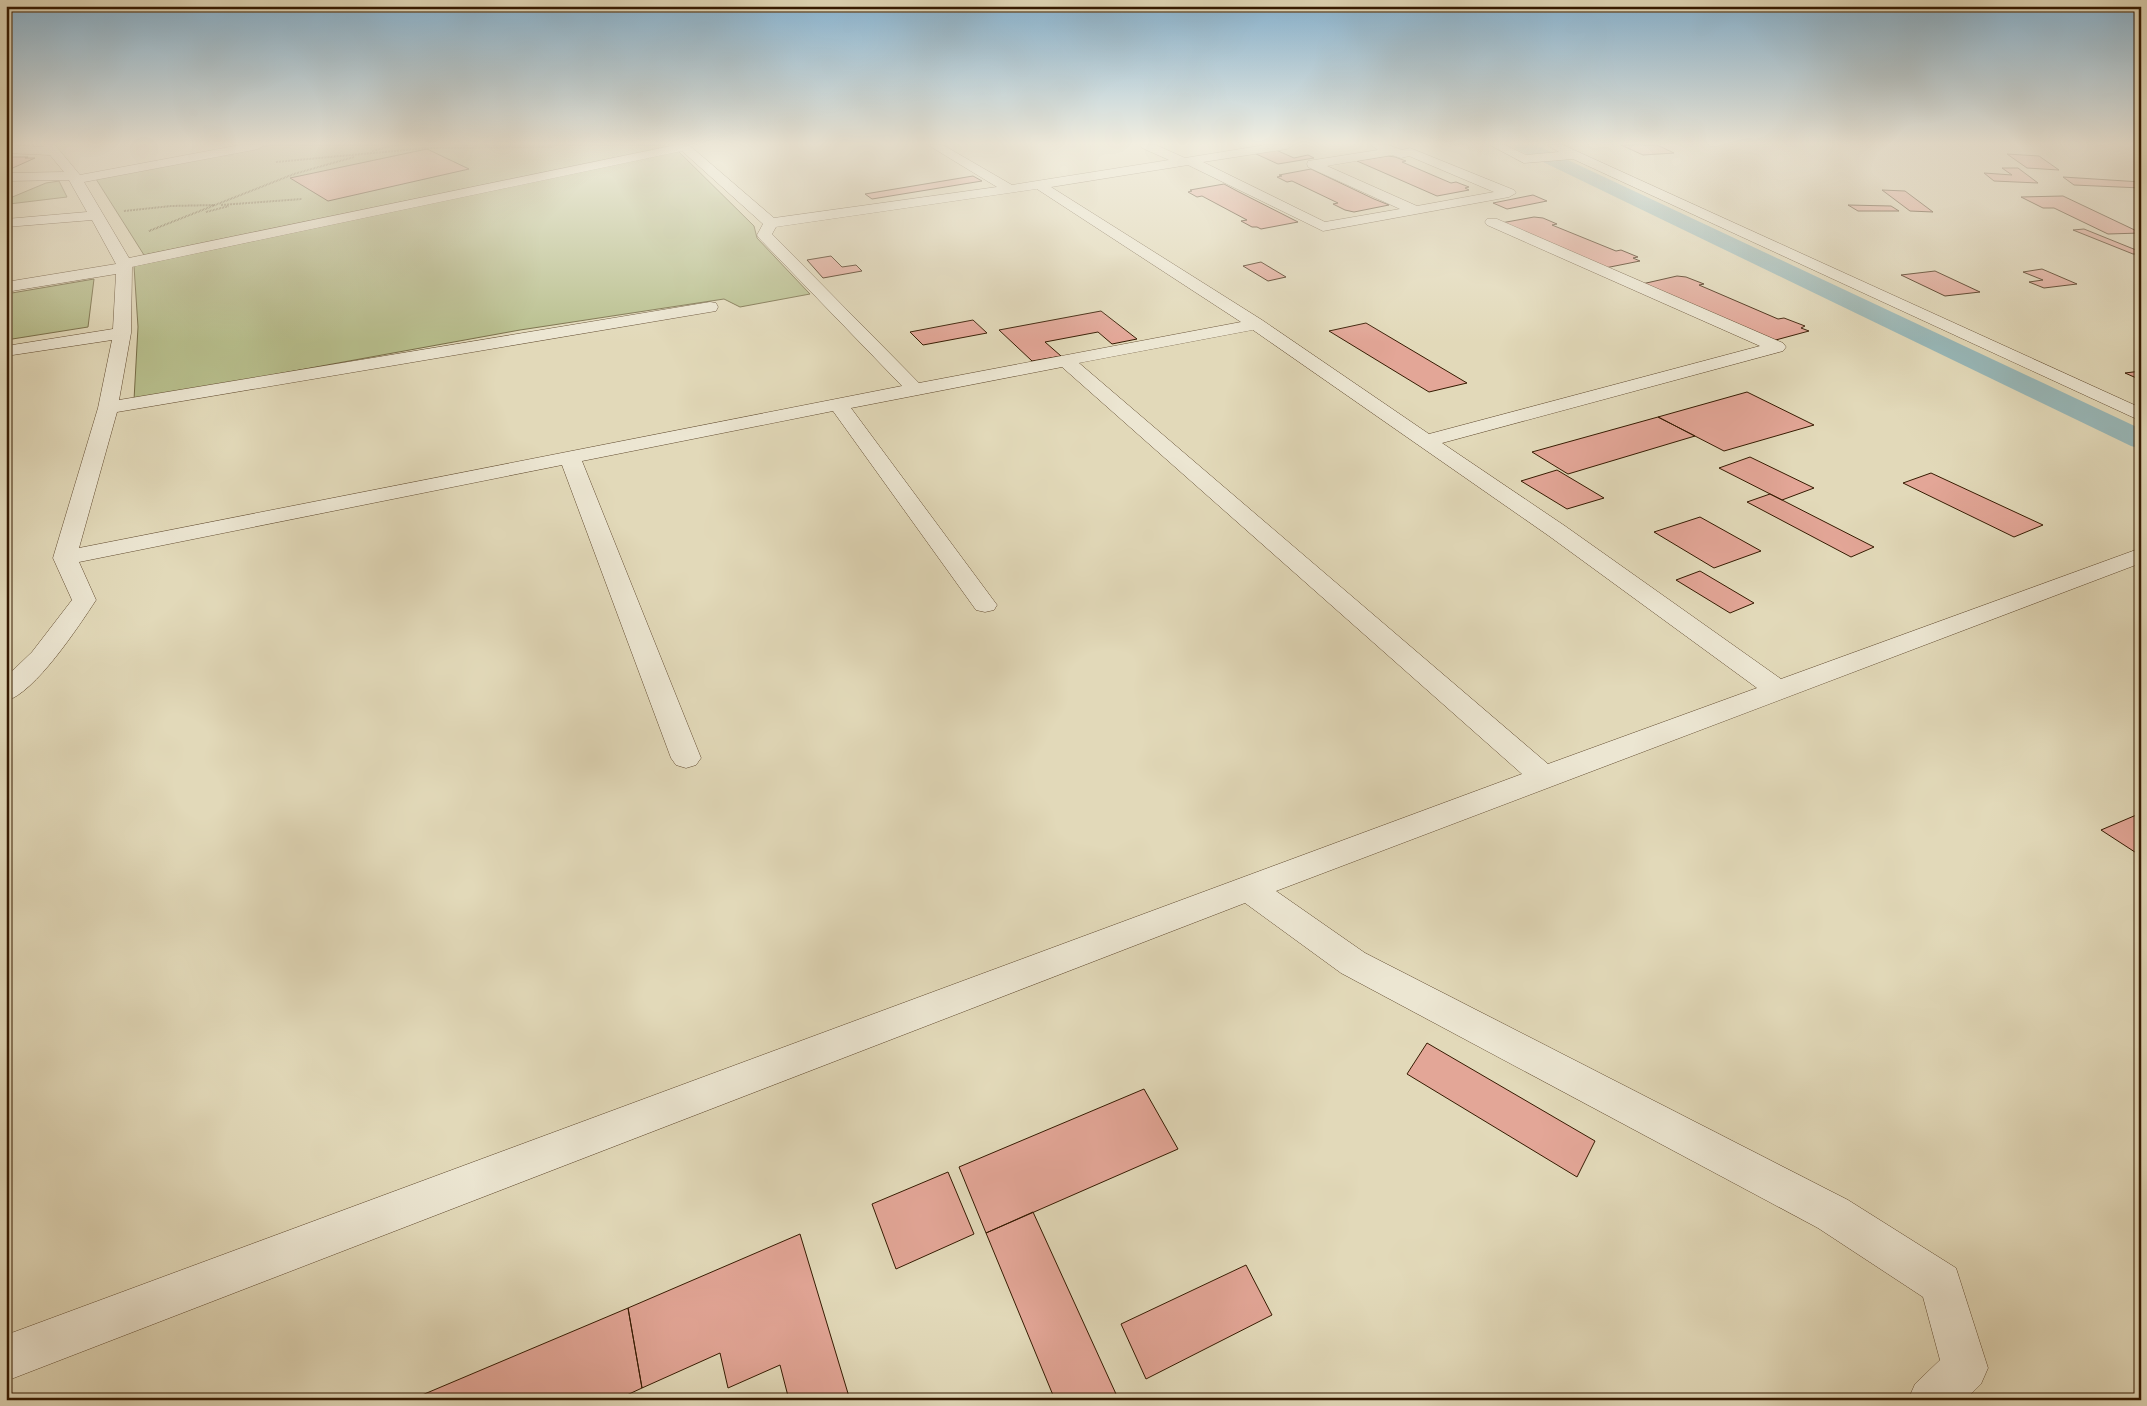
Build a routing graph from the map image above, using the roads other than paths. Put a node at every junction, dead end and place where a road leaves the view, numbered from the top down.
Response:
1 (94, 211) edge
2 (381, 211) edge
3 (757, 211) edge
4 (861, 211) edge
5 (1078, 211) edge
6 (1289, 211) edge
7 (1412, 211) edge
8 (1697, 211) edge
9 (96, 215) junction
10 (6, 223) edge
11 (771, 223) junction
12 (1489, 225) dead end
13 (123, 266) junction
14 (6, 287) edge
15 (710, 308) dead end
16 (1256, 324) junction
17 (122, 333) junction
18 (6, 350) edge
19 (1065, 360) junction
20 (915, 389) junction
21 (838, 404) junction
22 (108, 408) junction
23 (2141, 414) edge
24 (1426, 441) junction
25 (570, 458) junction
26 (2141, 554) edge
27 (65, 558) junction
28 (985, 605) dead end
29 (41, 658) junction
30 (6, 664) edge
31 (1777, 689) junction
32 (6, 692) edge
33 (686, 758) dead end
34 (1544, 777) junction
35 (1249, 889) junction
36 (6, 1358) edge
37 (1931, 1400) edge

1 - 9 street
2 - 13 street
3 - 11 street
4 - 11 street
5 - 16 street
6 - 7 street
8 - 23 street
9 - 10 street
9 - 13 street
11 - 20 street
12 - 24 street
13 - 14 street
13 - 17 street
15 - 22 street
16 - 19 street
16 - 24 street
17 - 18 street
17 - 22 street
19 - 20 street
19 - 34 street
20 - 21 street
21 - 25 street
21 - 28 street
22 - 27 street
24 - 31 street
25 - 27 street
25 - 33 street
26 - 31 street
27 - 29 street
29 - 30 street
29 - 32 street
31 - 34 street
34 - 35 street
35 - 36 street
35 - 37 street

